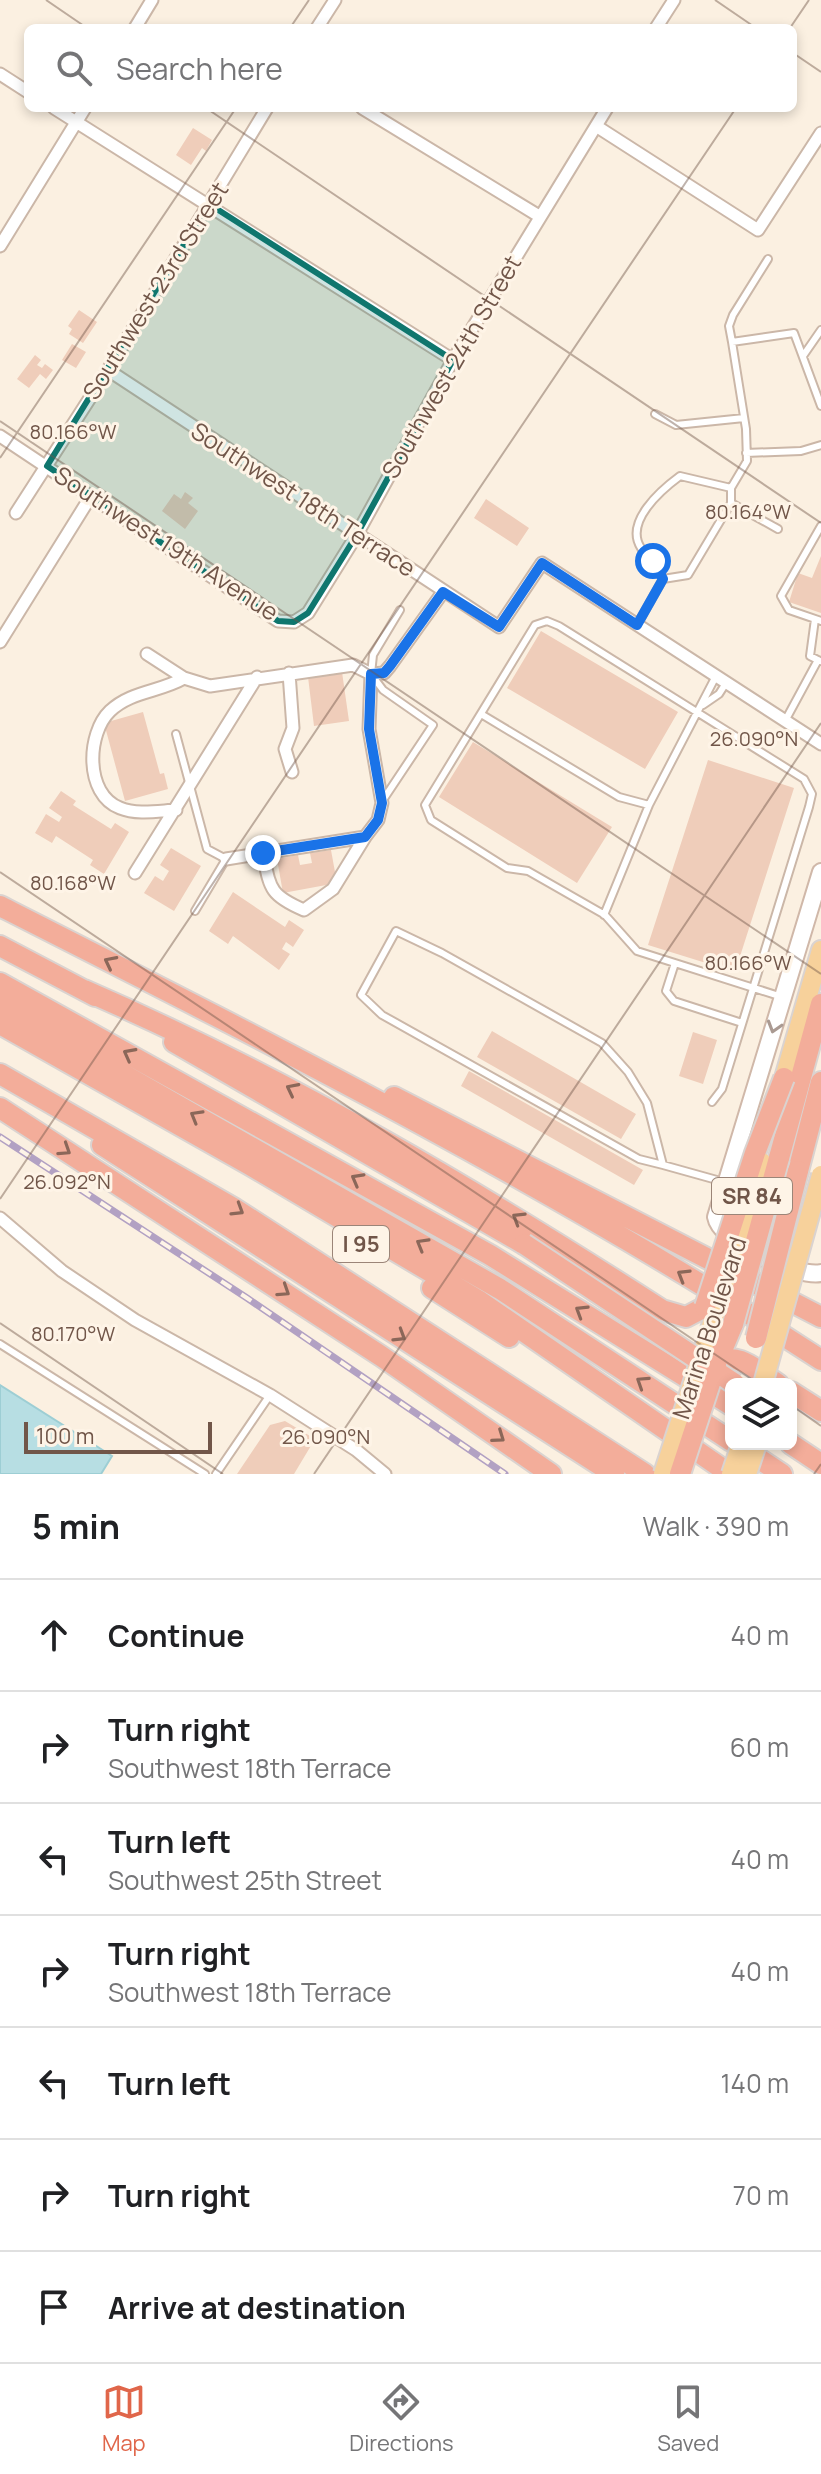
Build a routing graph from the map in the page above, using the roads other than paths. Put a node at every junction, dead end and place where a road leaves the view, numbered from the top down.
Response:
1 (152, 0) edge
2 (335, 0) edge
3 (674, 0) edge
4 (137, 24) edge
5 (320, 24) edge
6 (659, 24) edge
7 (0, 74) edge
8 (24, 89) edge
9 (61, 112) edge
10 (83, 112) edge
11 (265, 112) edge
12 (369, 112) edge
13 (605, 112) edge
14 (77, 122) junction
15 (596, 126) junction
16 (821, 133) edge
17 (209, 204) junction
18 (539, 216) junction
19 (0, 246) edge
20 (768, 259) dead end
21 (821, 330) edge
22 (732, 342) junction
23 (803, 357) junction
24 (453, 360) junction
25 (108, 370) junction
26 (821, 406) edge
27 (655, 414) dead end
28 (744, 418) junction
29 (0, 436) edge
30 (821, 445) edge
31 (746, 453) junction
32 (47, 466) junction
33 (731, 488) junction
34 (91, 496) junction
35 (731, 503) junction
36 (16, 513) dead end
37 (821, 526) edge
38 (778, 529) dead end
39 (356, 536) junction
40 (663, 579) junction
41 (443, 592) junction
42 (400, 610) dead end
43 (818, 620) edge
44 (294, 622) joint
45 (637, 625) junction
46 (0, 642) edge
47 (147, 654) dead end
48 (819, 660) edge
49 (289, 673) junction
50 (371, 674) junction
51 (257, 677) junction
52 (184, 678) junction
53 (721, 680) junction
54 (700, 708) junction
55 (481, 714) junction
56 (785, 721) junction
57 (176, 734) dead end
58 (821, 744) edge
59 (292, 772) dead end
60 (192, 784) junction
61 (382, 803) junction
62 (649, 805) junction
63 (176, 810) junction
64 (365, 837) junction
65 (263, 853) junction
66 (226, 859) junction
67 (821, 872) edge
68 (135, 873) dead end
69 (0, 906) edge
70 (195, 911) dead end
71 (604, 915) junction
72 (0, 946) edge
73 (821, 950) edge
74 (675, 963) junction
75 (0, 983) edge
76 (753, 988) junction
77 (84, 990) junction
78 (783, 997) junction
79 (0, 1004) edge
80 (821, 1004) edge
81 (742, 1023) junction
82 (0, 1024) edge
83 (240, 1028) junction
84 (0, 1036) edge
85 (0, 1076) edge
86 (784, 1078) joint
87 (821, 1082) edge
88 (712, 1102) dead end
89 (0, 1108) edge
90 (663, 1165) junction
91 (821, 1175) edge
92 (724, 1182) junction
93 (0, 1218) edge
94 (821, 1218) edge
95 (821, 1273) edge
96 (718, 1315) junction
97 (821, 1317) edge
98 (0, 1344) edge
99 (821, 1360) edge
100 (709, 1361) junction
101 (726, 1378) edge
102 (765, 1378) edge
103 (771, 1378) edge
104 (778, 1378) edge
105 (778, 1378) edge
106 (270, 1395) junction
107 (797, 1397) edge
108 (725, 1401) edge
109 (821, 1411) edge
110 (725, 1437) edge
111 (797, 1448) edge
112 (737, 1450) edge
113 (747, 1450) edge
114 (755, 1450) edge
115 (821, 1464) edge
116 (779, 1473) edge
117 (205, 1474) edge
118 (216, 1474) edge
119 (385, 1474) edge
120 (551, 1474) edge
121 (614, 1474) edge
122 (645, 1474) edge
123 (663, 1474) edge
124 (680, 1474) edge
125 (708, 1474) edge
126 (730, 1474) edge
127 (747, 1474) edge

1 - 4 street
2 - 5 street
3 - 6 street
7 - 8 street
9 - 14 street
10 - 14 street
11 - 17 street, Southwest 23rd Street
12 - 18 street
13 - 15 street, Southwest 24th Street
14 - 17 street
14 - 19 street
15 - 16 street
15 - 18 street, Southwest 24th Street
17 - 24 street
17 - 25 street, Southwest 23rd Street
18 - 24 street, Southwest 24th Street
20 - 22 lane
21 - 23 lane
22 - 23 lane
22 - 28 lane
23 - 26 lane
24 - 39 street, Southwest 24th Street
25 - 32 street, Southwest 23rd Street
25 - 39 street, Southwest 18th Terrace
27 - 28 lane
28 - 31 lane
29 - 32 street, Southwest 19th Avenue
30 - 31 lane
31 - 33 lane
32 - 34 street, Southwest 19th Avenue
32 - 36 street, Southwest 23rd Street
33 - 35 lane
33 - 40 lane
34 - 44 street, Southwest 19th Avenue
34 - 46 street
35 - 38 lane
35 - 40 lane
37 - 43 lane
39 - 41 street, Southwest 18th Terrace
39 - 44 street, Southwest 24th Street
40 - 45 lane
41 - 45 street, Southwest 18th Terrace
41 - 50 street
42 - 50 lane
43 - 48 lane
45 - 53 street
47 - 52 street
48 - 56 lane
49 - 50 street
49 - 51 street
49 - 59 street
50 - 61 street
50 - 61 lane
51 - 52 street
51 - 60 street
52 - 63 street
53 - 54 lane
53 - 54 lane
53 - 56 street
54 - 55 lane
54 - 62 lane
54 - 76 lane
55 - 62 lane
55 - 71 lane
56 - 58 street
57 - 60 lane
60 - 63 street
60 - 66 lane
61 - 64 street
62 - 71 lane
63 - 68 street
64 - 65 street
64 - 65 street
65 - 66 street
66 - 70 lane
67 - 78 main road
83 -> 69 highway
71 - 74 lane
72 - 77 highway
73 - 86 main road
74 - 76 lane
74 - 81 lane
108 -> 75 highway, I 95
76 - 78 lane
76 - 81 lane
96 -> 77 highway
77 - 101 highway, bridge
78 -> 92 main road
110 -> 79 highway
80 - 96 highway, bridge
81 - 88 lane
82 - 126 highway
83 - 97 highway
99 -> 83 highway
84 - 125 highway, I 95
85 -> 121 highway
85 -> 122 highway
86 - 96 highway, bridge
87 - 103 highway, bridge
89 -> 120 highway
90 - 90 lane
90 - 92 lane
91 - 104 main road, bridge
92 - 95 main road
93 - 106 street
94 - 105 main road, SR 84
96 - 100 highway
98 - 117 lane
100 - 102 highway
100 - 123 main road, Marina Boulevard, bridge
100 - 124 highway, bridge
106 - 118 lane
106 - 119 street
107 - 109 highway
111 - 115 highway
112 - 126 main road, bridge
113 - 116 highway
114 - 127 main road, bridge

